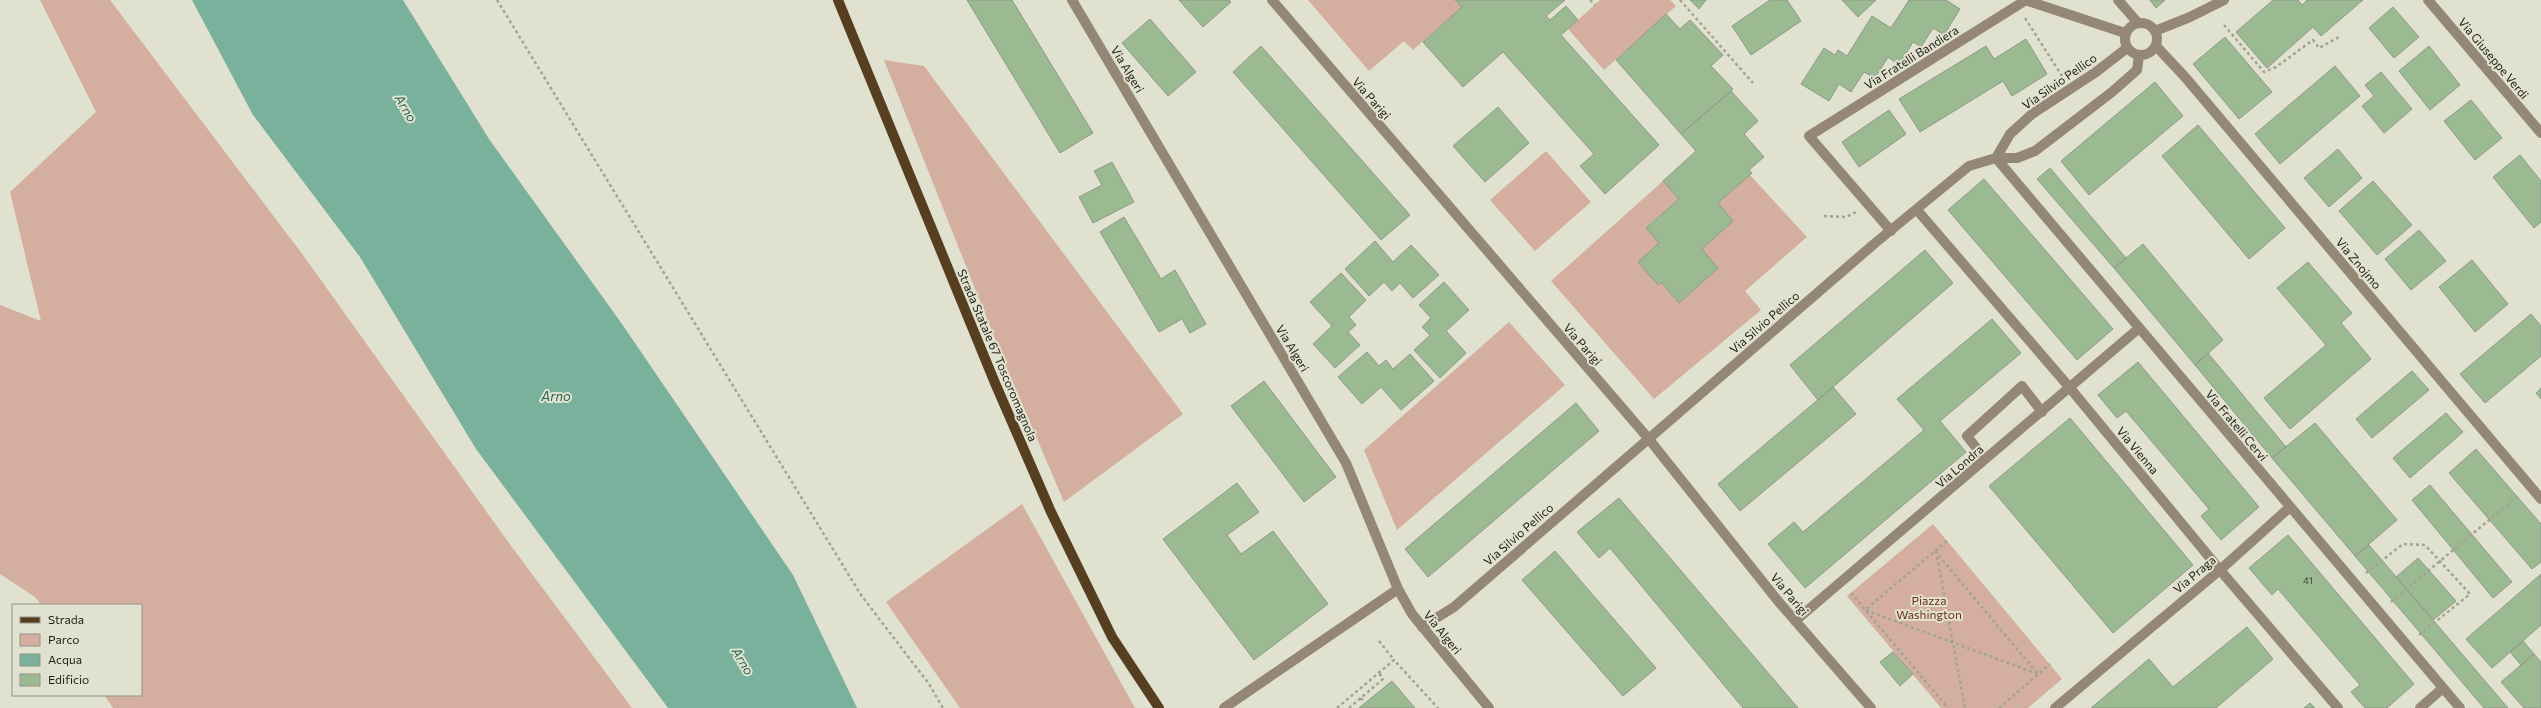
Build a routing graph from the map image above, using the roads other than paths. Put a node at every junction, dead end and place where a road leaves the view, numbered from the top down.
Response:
1 (838, 0) edge
2 (1072, 0) edge
3 (1272, 0) edge
4 (2025, 0) edge
5 (2118, 0) edge
6 (2224, 0) edge
7 (2428, 0) edge
8 (2138, 23) junction
9 (2155, 31) junction
10 (2125, 33) junction
11 (2156, 46) junction
12 (2127, 48) junction
13 (2139, 56) junction
14 (2541, 133) edge
15 (1996, 158) junction
16 (1917, 210) junction
17 (1891, 231) junction
18 (2138, 329) junction
19 (2070, 388) junction
20 (2042, 412) junction
21 (1648, 438) junction
22 (1986, 459) junction
23 (2541, 499) edge
24 (2290, 508) junction
25 (2220, 570) junction
26 (1398, 589) junction
27 (1795, 621) junction
28 (1422, 627) junction
29 (2443, 688) junction
30 (1868, 707) edge
31 (1159, 708) edge
32 (1224, 708) edge
33 (1489, 708) edge
34 (2054, 708) edge
35 (2338, 708) edge
36 (2420, 708) edge
37 (2460, 708) edge

1 - 31 main road, Strada Statale 67 Toscoromagnola
2 - 26 street, Via Algeri
3 - 21 street, Via Parigi
4 - 10 street
4 - 17 street, Via Fratelli Bandiera
5 - 8 street
6 - 9 street
7 - 14 street, Via Giuseppe Verdi
8 - 9 street
8 - 10 street
9 - 11 street
10 - 12 street
11 - 13 street
11 - 23 street, Via Znojmo
12 - 13 street
12 - 15 street, Via Silvio Pellico
13 - 15 street
15 - 16 street, Via Silvio Pellico
15 - 18 street, Via Fratelli Cervi
16 - 17 street, Via Silvio Pellico
16 - 19 street, Via Vienna
17 - 21 street, Via Silvio Pellico
18 - 19 street, Via Londra
18 - 24 street, Via Fratelli Cervi
19 - 20 street, Via Londra
19 - 25 street, Via Vienna
20 - 22 street, Via Londra
20 - 22 street
21 - 27 street, Via Parigi
21 - 28 street, Via Silvio Pellico
22 - 27 street, Via Londra
24 - 25 street, Via Praga
24 - 29 street, Via Fratelli Cervi
25 - 34 street, Via Praga
25 - 35 street, Via Vienna
26 - 28 street, Via Algeri
26 - 32 street
27 - 30 street, Via Parigi
28 - 33 street, Via Algeri
29 - 36 street
29 - 37 street, Via Fratelli Cervi

